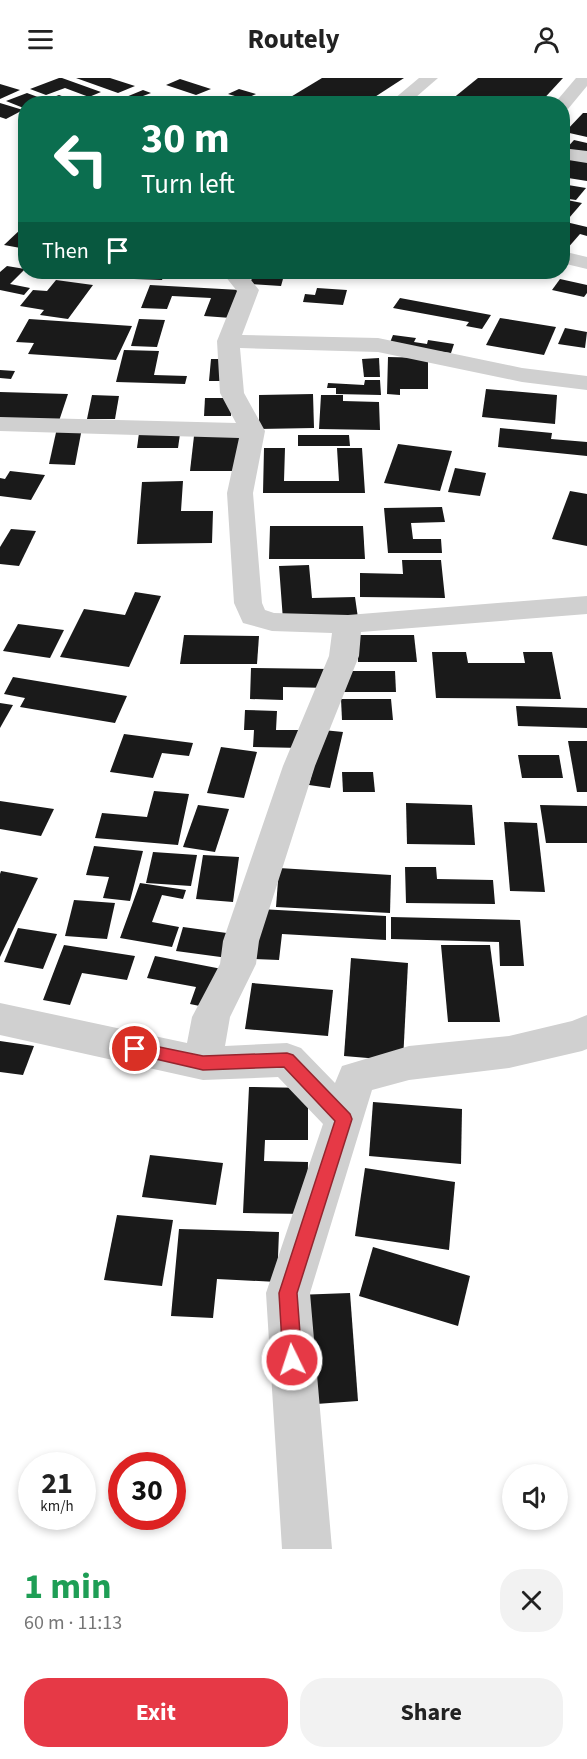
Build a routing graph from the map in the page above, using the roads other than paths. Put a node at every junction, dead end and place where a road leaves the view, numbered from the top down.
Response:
1 (430, 78) edge
2 (585, 78) edge
3 (406, 96) edge
4 (570, 96) edge
5 (570, 154) edge
6 (587, 157) edge
7 (570, 259) edge
8 (587, 263) edge
9 (239, 279) edge
10 (228, 341) junction
11 (587, 383) edge
12 (0, 424) edge
13 (253, 431) junction
14 (587, 604) edge
15 (348, 624) junction
16 (0, 1019) edge
17 (587, 1031) edge
18 (203, 1063) junction
19 (344, 1119) junction
20 (307, 1549) edge

1 - 3 street
2 - 4 street
5 - 6 street
7 - 8 street
9 - 10 street
10 - 11 street
10 - 13 street
12 - 13 street
13 - 15 street
14 - 15 street
15 - 18 street
16 - 18 street
17 - 19 street
18 - 19 street
19 - 20 street

